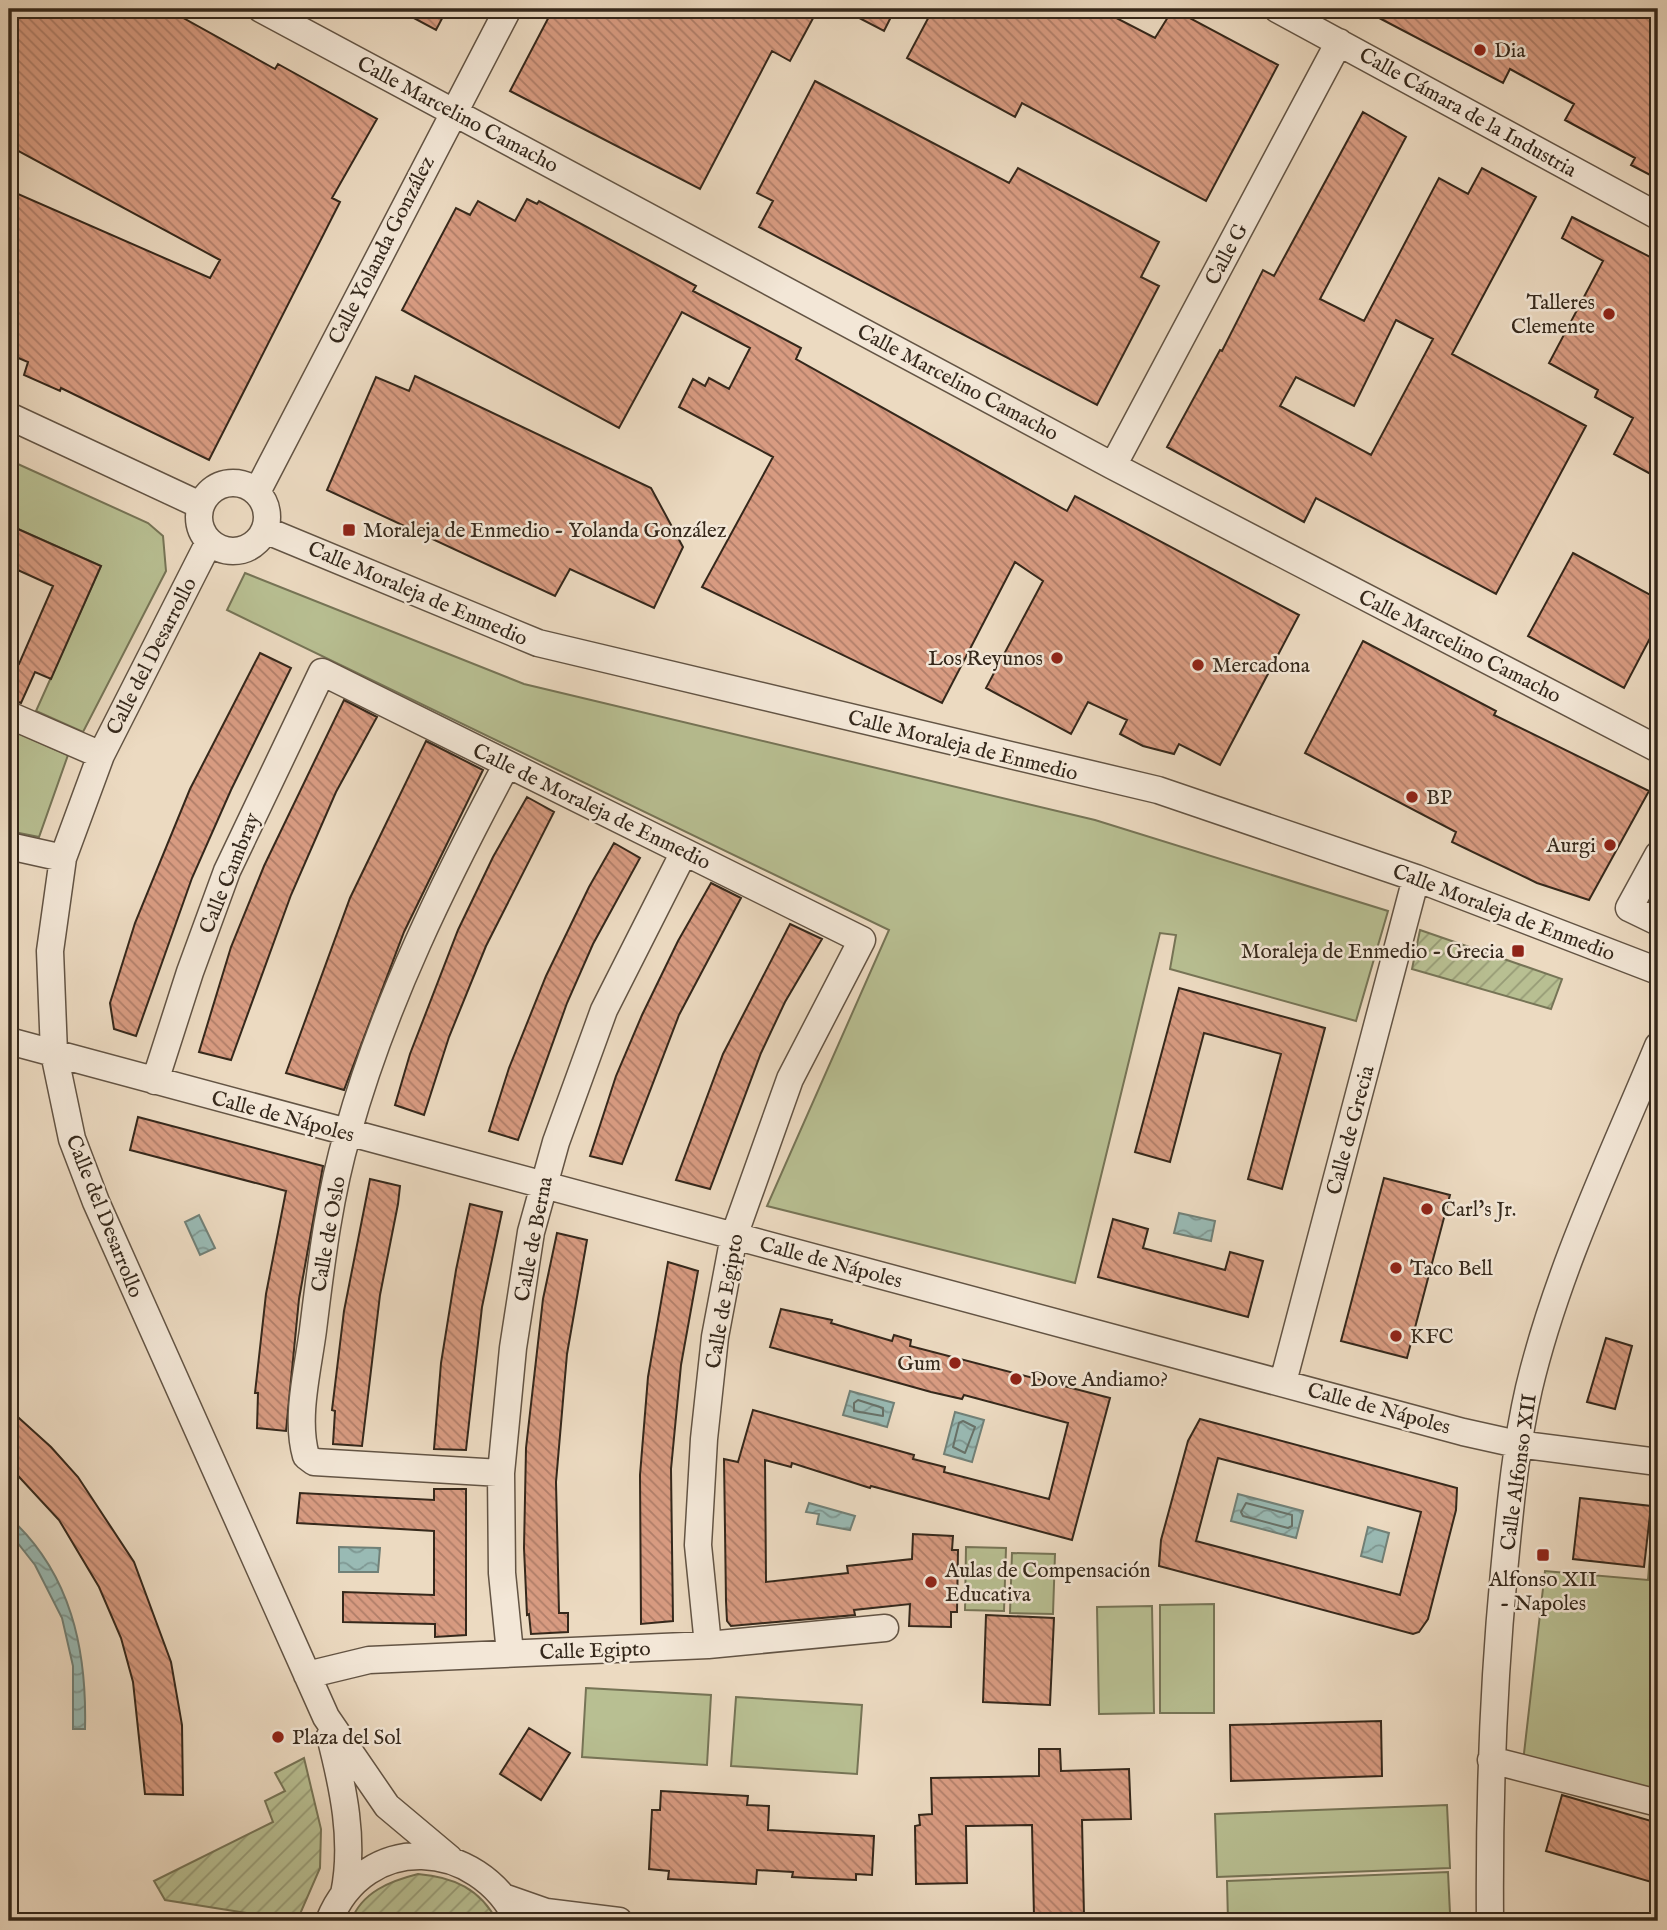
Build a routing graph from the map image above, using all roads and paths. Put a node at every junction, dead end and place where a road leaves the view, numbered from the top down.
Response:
1 (261, 9) edge
2 (508, 9) edge
3 (1277, 9) edge
4 (1339, 42) junction
5 (453, 111) junction
6 (1658, 216) edge
7 (9, 416) edge
8 (1113, 466) junction
9 (257, 492) junction
10 (200, 505) junction
11 (265, 530) junction
12 (209, 542) junction
13 (321, 672) joint
14 (9, 715) edge
15 (1658, 750) edge
16 (101, 755) junction
17 (507, 764) junction
18 (9, 846) edge
19 (684, 852) junction
20 (1658, 855) edge
21 (63, 858) junction
22 (1416, 878) junction
23 (1658, 922) edge
24 (862, 940) joint
25 (1658, 971) edge
26 (9, 1041) edge
27 (1658, 1046) edge
28 (54, 1053) junction
29 (155, 1081) junction
30 (347, 1133) junction
31 (542, 1186) junction
32 (734, 1236) junction
33 (1283, 1382) junction
34 (1517, 1444) junction
35 (1658, 1462) edge
36 (501, 1474) junction
37 (885, 1628) dead end
38 (708, 1645) junction
39 (510, 1653) junction
40 (307, 1675) junction
41 (326, 1717) junction
42 (1492, 1760) junction
43 (1658, 1803) edge
44 (449, 1858) junction
45 (344, 1894) junction
46 (512, 1910) edge
47 (329, 1921) edge
48 (618, 1921) edge
49 (1490, 1921) edge

1 - 5 street, Calle Marcelino Camacho
2 - 5 street, Calle Yolanda González
3 - 4 street, Calle Cámara de la Industria
4 - 6 street, Calle Cámara de la Industria
4 - 8 street, Calle G
5 - 8 street, Calle Marcelino Camacho
5 - 9 street, Calle Yolanda González
7 - 10 street
8 - 15 street, Calle Marcelino Camacho
9 - 10 street
9 - 11 street
10 - 12 street
11 - 12 street
11 - 22 street, Calle Moraleja de Enmedio
12 - 16 street, Calle del Desarrollo
13 - 17 street, Calle de Moraleja de Enmedio
13 - 29 street, Calle Cambray
14 - 16 street
16 - 21 street, Calle del Desarrollo
17 - 19 street, Calle de Moraleja de Enmedio
17 - 30 street, Calle de Oslo
18 - 21 street
19 - 24 street, Calle de Moraleja de Enmedio
19 - 31 street, Calle de Berna
20 - 23 street
21 - 28 street, Calle del Desarrollo
22 - 25 street, Calle Moraleja de Enmedio
22 - 33 street, Calle de Grecia
24 - 32 street, Calle de Egipto
26 - 28 street, Calle de Nápoles
27 - 34 street, Calle Alfonso XII
28 - 29 street, Calle de Nápoles
28 - 40 street, Calle del Desarrollo
29 - 30 street, Calle de Nápoles
30 - 31 street, Calle de Nápoles
30 - 36 street, Calle de Oslo
31 - 32 street, Calle de Nápoles
31 - 36 street, Calle de Berna
32 - 33 street, Calle de Nápoles
32 - 38 street, Calle de Egipto
33 - 34 street, Calle de Nápoles
34 - 35 street, Calle de Nápoles
34 - 42 street, Calle Alfonso XII
36 - 39 street, Calle de Berna
37 - 38 street, Calle Egipto
38 - 39 street, Calle Egipto
39 - 40 street, Calle Egipto
40 - 41 street, Calle del Desarrollo
41 - 44 street, Calle del Desarrollo
41 - 45 street, Calle del Desarrollo
42 - 43 street
42 - 49 street, Calle Alfonso XII
44 - 45 street
44 - 46 street
45 - 47 street
46 - 48 street

